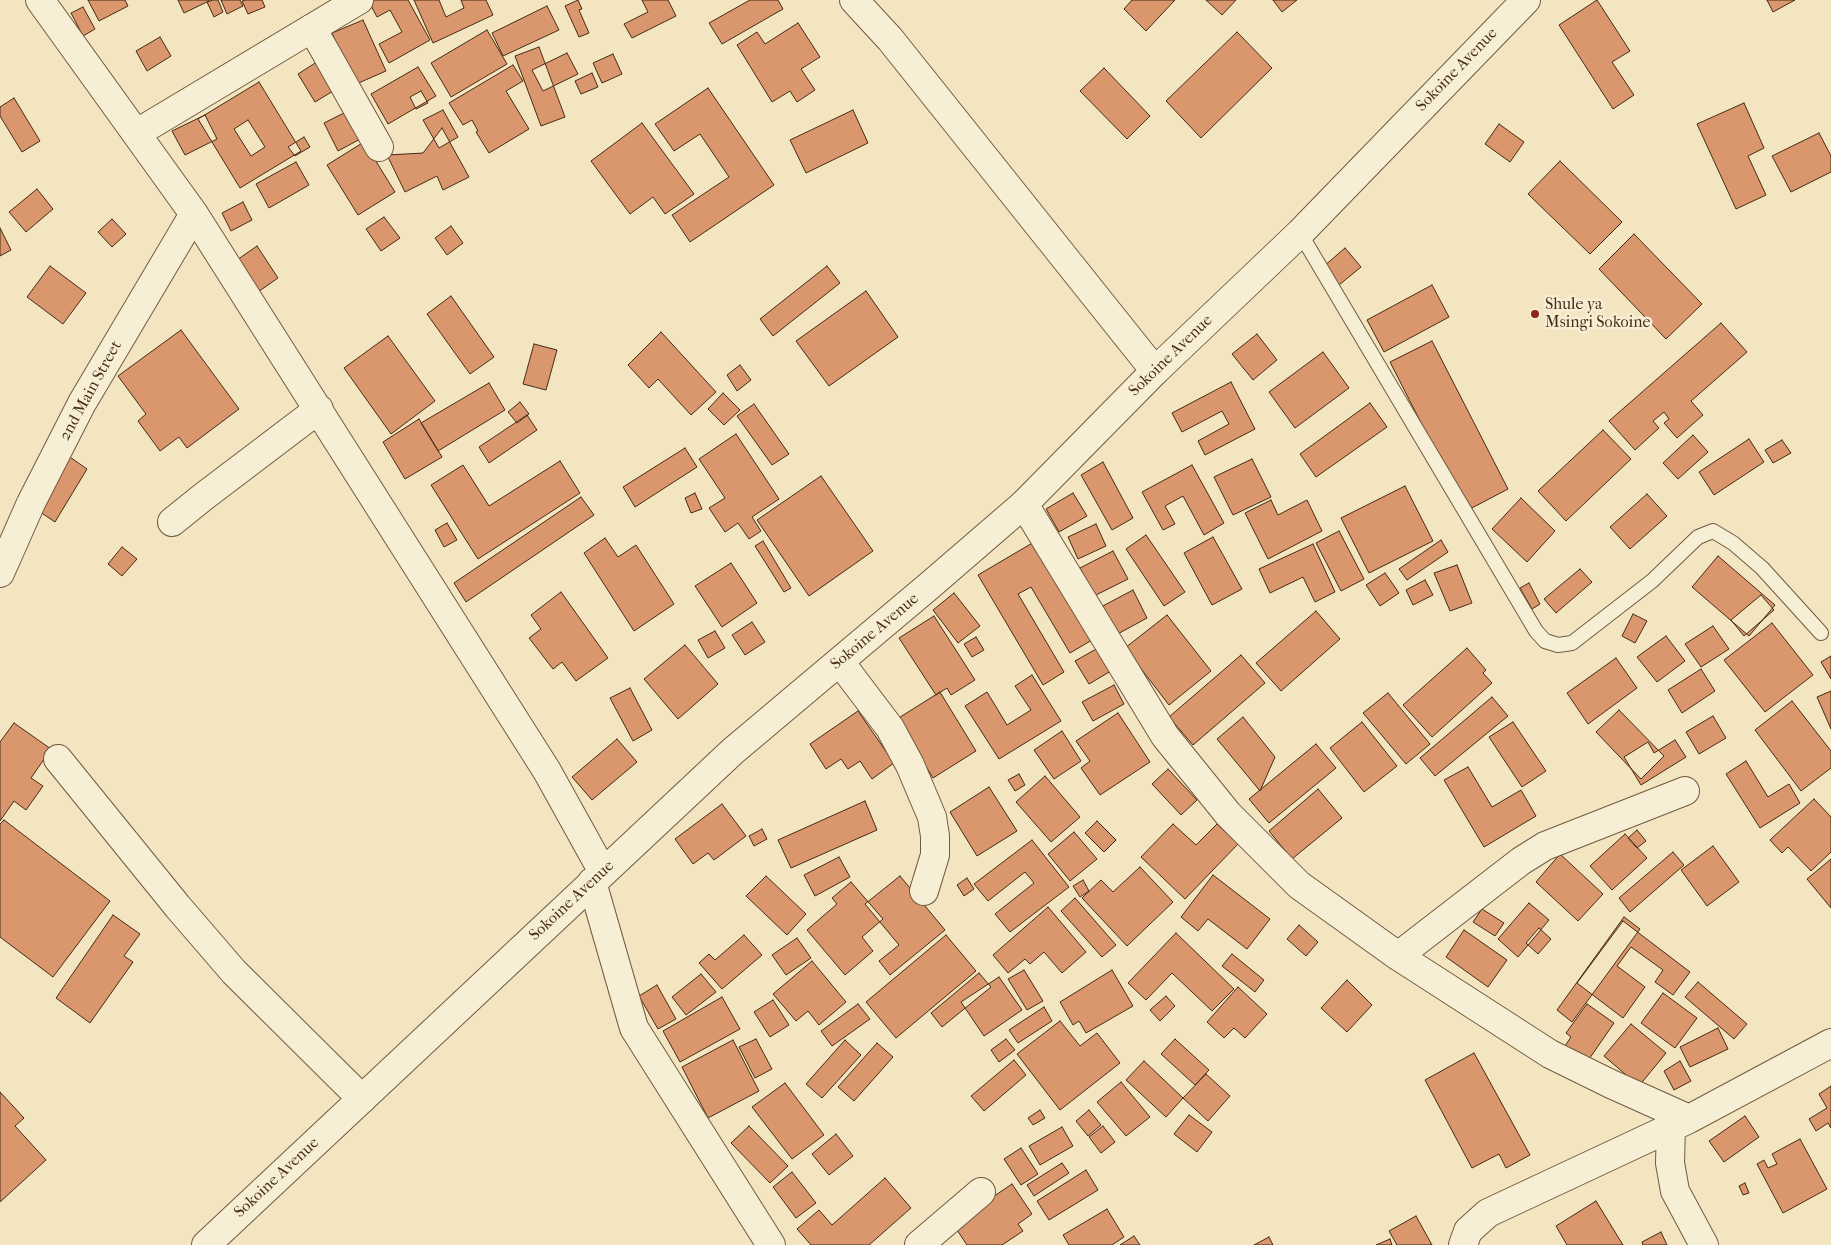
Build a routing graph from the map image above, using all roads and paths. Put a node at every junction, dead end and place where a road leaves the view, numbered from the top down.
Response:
1 (40, 0) edge
2 (358, 0) edge
3 (854, 0) edge
4 (1526, 0) edge
5 (312, 28) junction
6 (137, 133) junction
7 (379, 147) dead end
8 (194, 214) junction
9 (1300, 233) junction
10 (1155, 371) junction
11 (318, 409) junction
12 (1024, 504) junction
13 (172, 522) dead end
14 (0, 573) edge
15 (1821, 633) dead end
16 (840, 662) junction
17 (58, 759) dead end
18 (1685, 791) dead end
19 (597, 877) junction
20 (924, 891) dead end
21 (1398, 956) junction
22 (1831, 1043) edge
23 (362, 1099) junction
24 (1680, 1123) junction
25 (981, 1192) dead end
26 (206, 1245) edge
27 (771, 1245) edge
28 (919, 1245) edge
29 (1463, 1245) edge
30 (1704, 1245) edge

1 - 6 street
2 - 5 street
3 - 10 street
4 - 9 street, Sokoine Avenue
5 - 6 street
5 - 7 street
6 - 8 street
8 - 11 street
8 - 14 street, 2nd Main Street
9 - 10 street, Sokoine Avenue
9 - 15 lane
10 - 12 street, Sokoine Avenue
11 - 13 street
11 - 19 street
12 - 16 street, Sokoine Avenue
12 - 21 street
16 - 19 street, Sokoine Avenue
16 - 20 street
17 - 23 street
18 - 21 street
19 - 23 street, Sokoine Avenue
19 - 27 street
21 - 24 street
22 - 24 street
23 - 26 street, Sokoine Avenue
24 - 29 street
24 - 30 street
25 - 28 street

